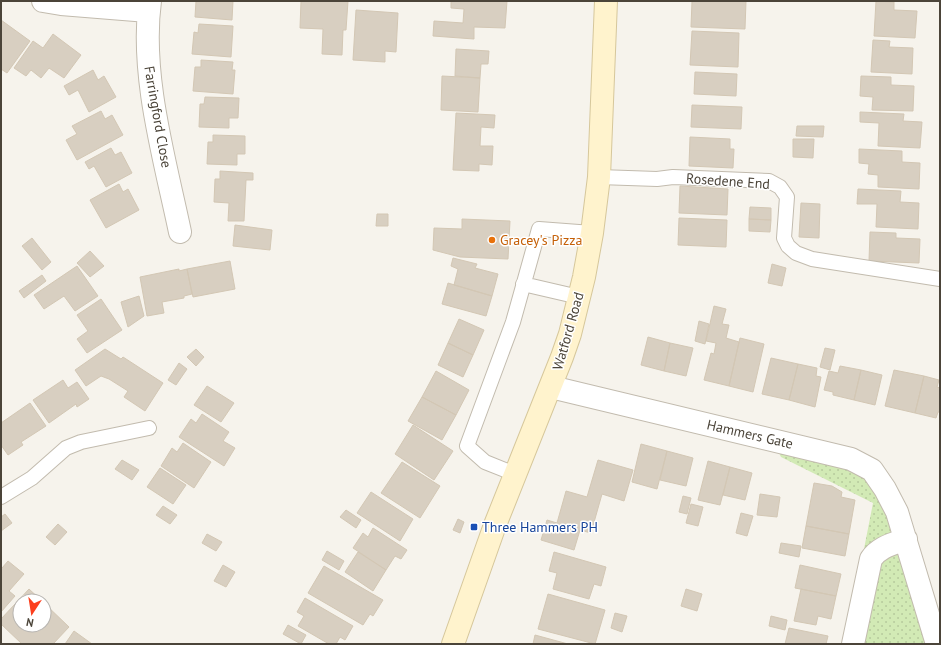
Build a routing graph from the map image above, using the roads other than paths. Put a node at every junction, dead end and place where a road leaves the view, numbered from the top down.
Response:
1 (43, 1) edge
2 (606, 1) edge
3 (149, 6) edge
4 (599, 176) junction
5 (180, 232) dead end
6 (592, 233) junction
7 (940, 279) edge
8 (523, 284) junction
9 (579, 297) junction
10 (551, 387) junction
11 (149, 428) dead end
12 (515, 474) junction
13 (1, 497) edge
14 (906, 539) junction
15 (453, 644) edge
16 (852, 644) edge
17 (937, 644) edge

1 - 3 street
2 - 4 main road, Watford Road
3 - 5 street, Farringford Close
4 - 6 main road, Watford Road
4 - 7 lane, Rosedene End
6 - 8 lane
6 - 9 main road, Watford Road
8 - 9 lane
8 - 12 lane
9 - 10 main road, Watford Road
10 - 12 main road, Watford Road
10 - 14 street, Hammers Gate
11 - 13 lane
12 - 15 main road, Watford Road
14 - 16 street
14 - 17 street, Hammers Gate

